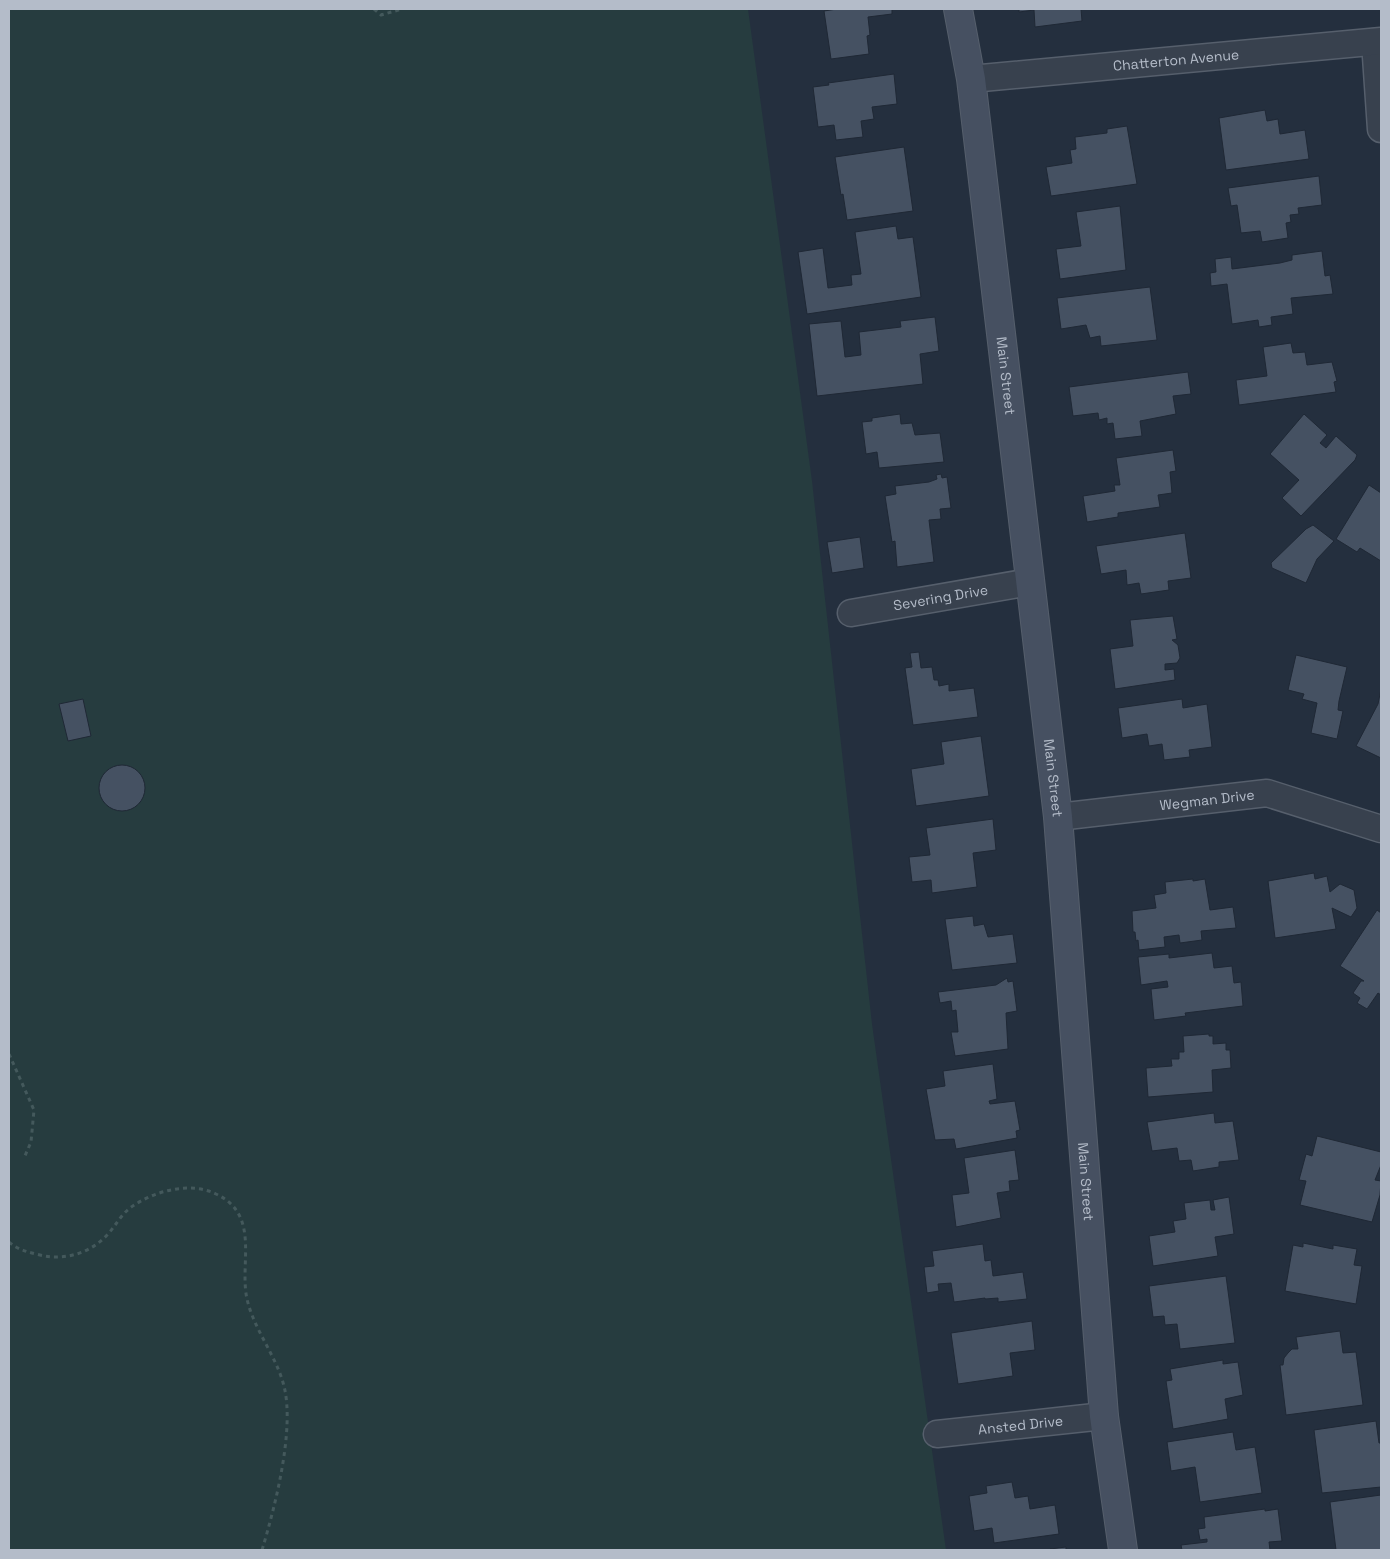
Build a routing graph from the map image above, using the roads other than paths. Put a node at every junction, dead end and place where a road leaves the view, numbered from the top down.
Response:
1 (958, 9) edge
2 (1378, 42) edge
3 (971, 79) junction
4 (1381, 129) edge
5 (1030, 582) junction
6 (851, 613) dead end
7 (1058, 817) junction
8 (1381, 829) edge
9 (1104, 1416) junction
10 (937, 1434) dead end
11 (1123, 1550) edge

1 - 3 street, Main Street
2 - 3 street, Chatterton Avenue
2 - 4 street
3 - 5 street, Main Street
5 - 6 street, Severing Drive
5 - 7 street, Main Street
7 - 8 street, Wegman Drive
7 - 9 street, Main Street
9 - 10 street, Ansted Drive
9 - 11 street, Main Street

